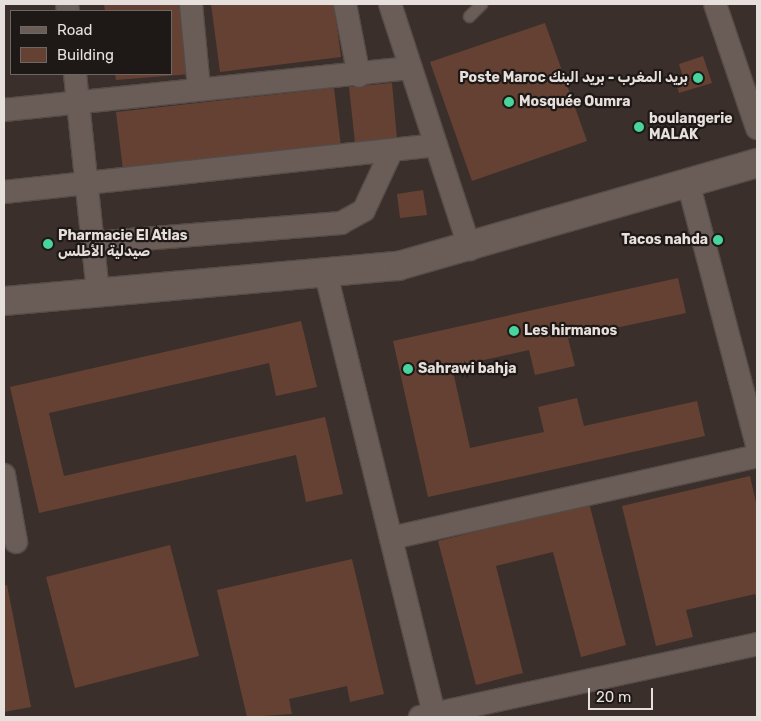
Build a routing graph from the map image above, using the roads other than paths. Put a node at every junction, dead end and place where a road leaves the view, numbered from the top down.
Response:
1 (191, 4) edge
2 (345, 4) edge
3 (390, 4) edge
4 (481, 4) edge
5 (715, 4) edge
6 (469, 16) dead end
7 (410, 68) junction
8 (75, 75) edge
9 (359, 76) junction
10 (199, 90) junction
11 (78, 100) junction
12 (4, 110) edge
13 (757, 128) edge
14 (434, 145) junction
15 (392, 150) junction
16 (757, 163) edge
17 (688, 182) junction
18 (88, 184) junction
19 (4, 192) edge
20 (94, 243) junction
21 (470, 248) junction
22 (326, 274) junction
23 (98, 292) junction
24 (4, 301) edge
25 (752, 400) edge
26 (757, 446) edge
27 (757, 456) edge
28 (4, 475) edge
29 (390, 538) junction
30 (16, 542) dead end
31 (757, 644) edge
32 (427, 716) edge

1 - 10 street
2 - 9 street
3 - 7 street
4 - 6 lane
5 - 13 street
7 - 9 street
7 - 14 street
8 - 11 street
9 - 10 street
10 - 11 street
11 - 12 street
11 - 18 street
14 - 15 street
14 - 21 street
15 - 18 street
15 - 20 street
16 - 17 main road
17 - 21 main road
17 - 25 street
18 - 19 street
18 - 20 street
20 - 23 street
21 - 22 main road
22 - 23 main road
22 - 29 street
23 - 24 main road
25 - 26 street
27 - 29 street
28 - 30 street
29 - 32 street
31 - 32 street

